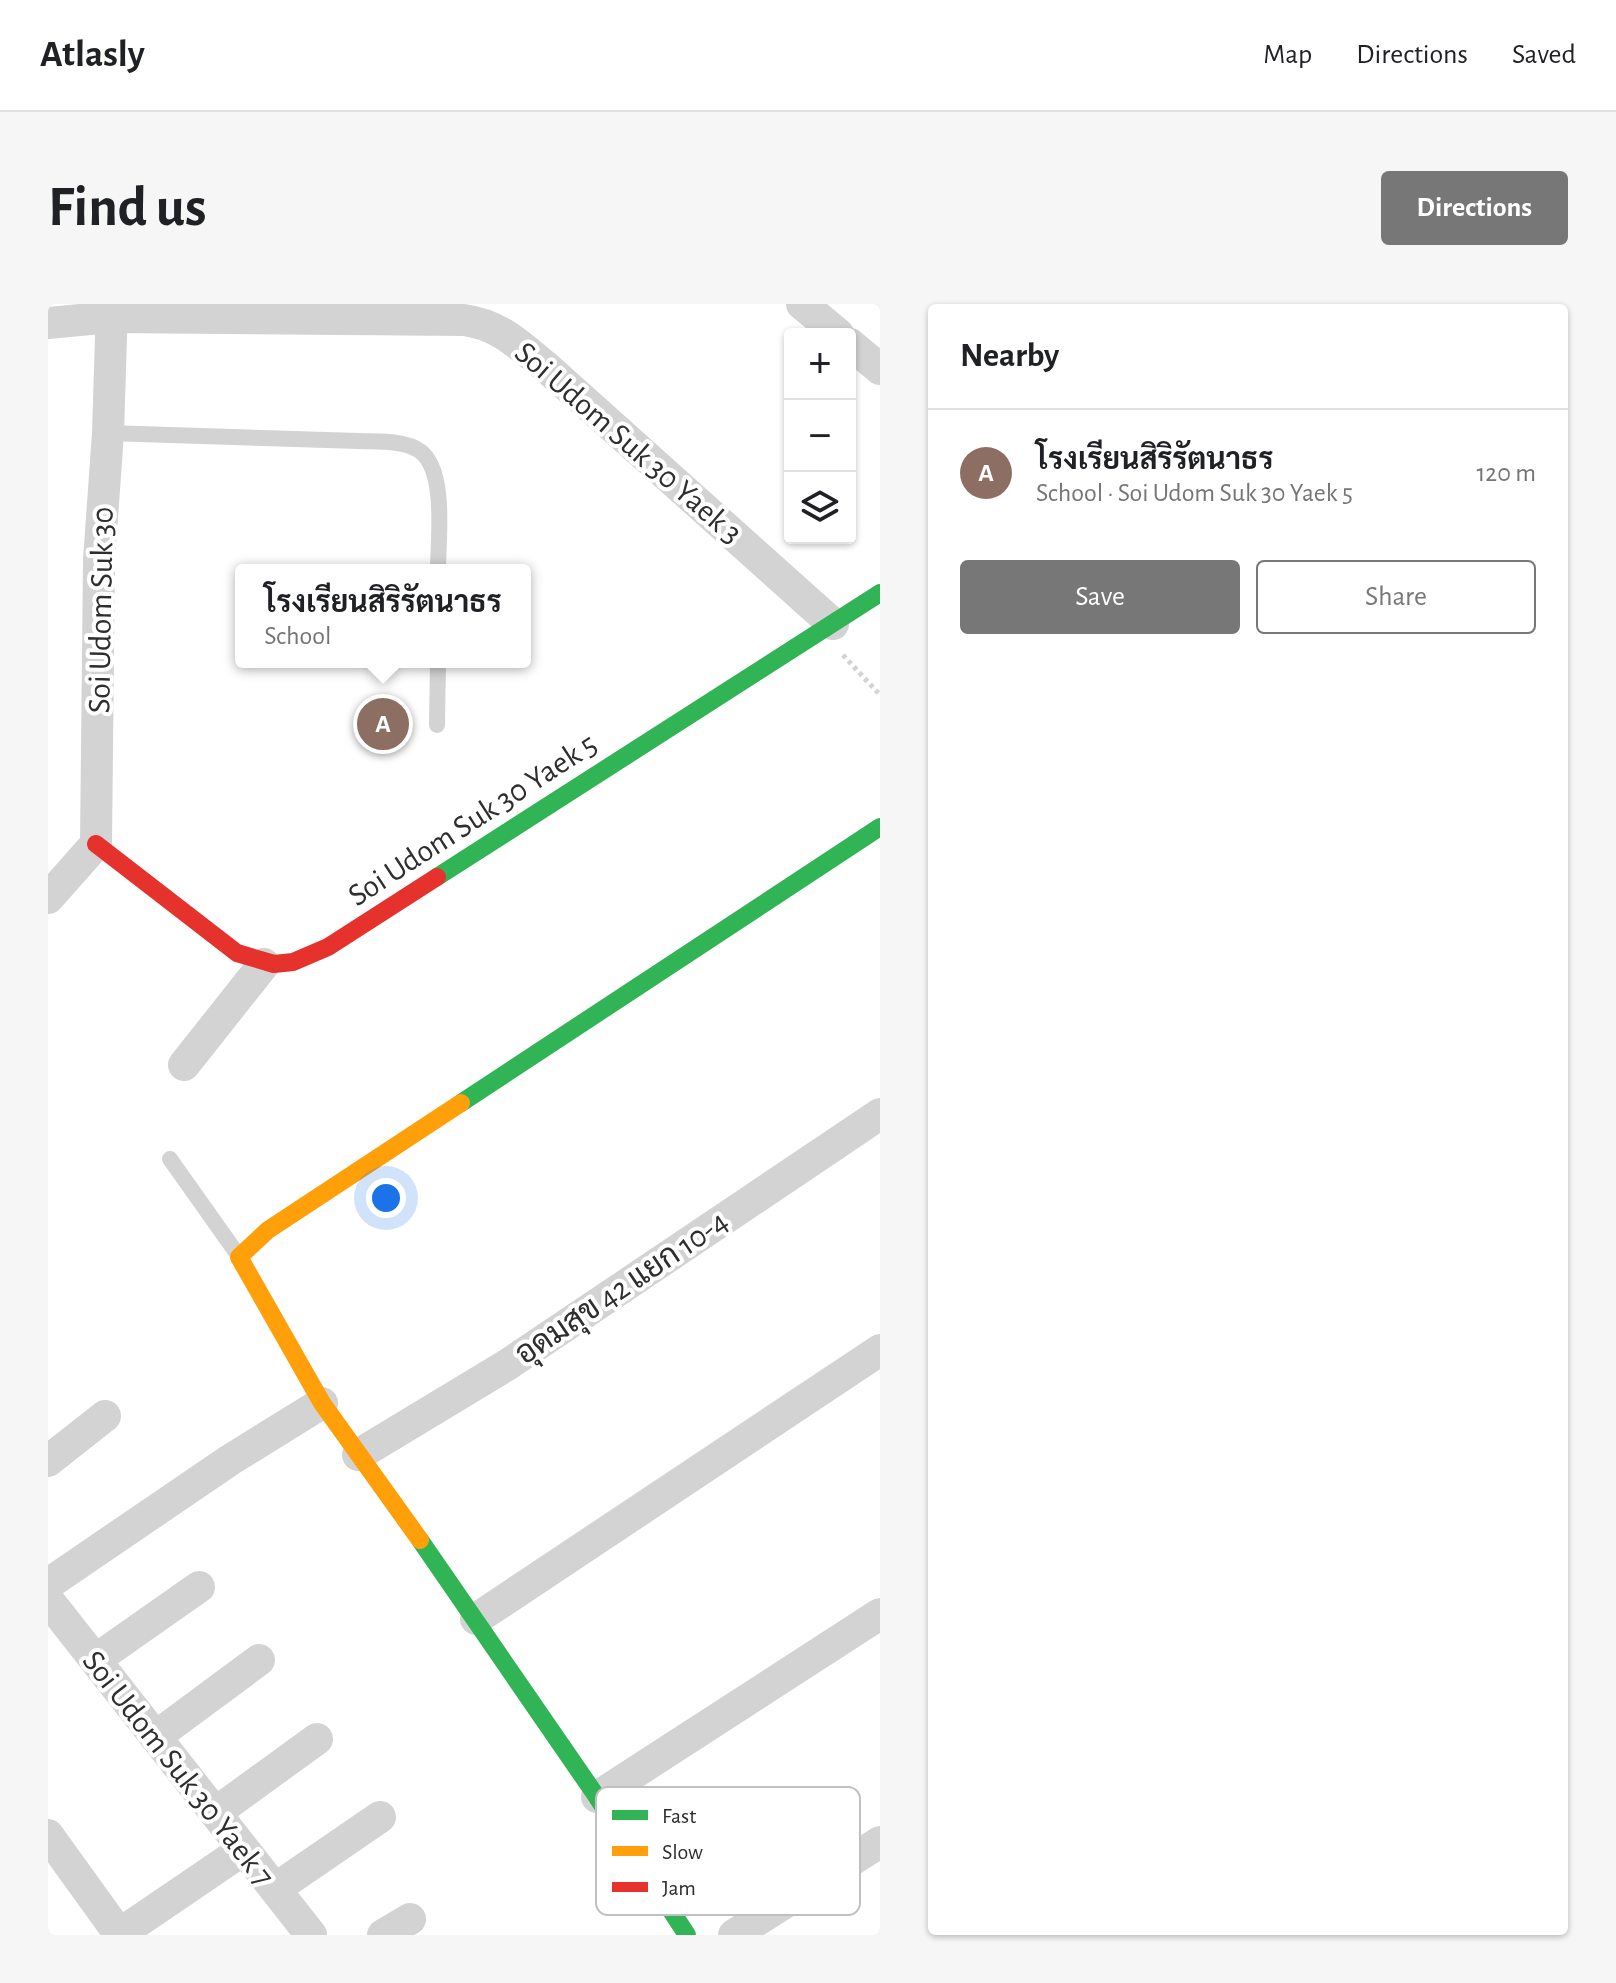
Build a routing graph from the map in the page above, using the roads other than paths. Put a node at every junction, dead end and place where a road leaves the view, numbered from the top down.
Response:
1 (802, 304) edge
2 (112, 311) edge
3 (48, 323) edge
4 (831, 328) edge
5 (856, 349) edge
6 (880, 369) edge
7 (108, 433) junction
8 (438, 564) edge
9 (880, 593) edge
10 (827, 628) junction
11 (438, 668) edge
12 (437, 725) dead end
13 (880, 827) edge
14 (96, 844) junction
15 (48, 898) edge
16 (264, 964) junction
17 (184, 1065) dead end
18 (880, 1114) edge
19 (170, 1159) dead end
20 (239, 1257) junction
21 (880, 1350) edge
22 (322, 1403) junction
23 (105, 1416) dead end
24 (358, 1455) junction
25 (48, 1461) edge
26 (48, 1584) edge
27 (199, 1587) dead end
28 (48, 1600) edge
29 (880, 1614) edge
30 (476, 1619) junction
31 (95, 1660) junction
32 (259, 1660) dead end
33 (155, 1737) junction
34 (317, 1739) dead end
35 (612, 1787) edge
36 (596, 1796) edge
37 (215, 1813) junction
38 (380, 1817) dead end
39 (48, 1835) edge
40 (880, 1842) edge
41 (243, 1850) junction
42 (860, 1855) edge
43 (275, 1889) junction
44 (674, 1915) edge
45 (765, 1915) edge
46 (119, 1935) edge
47 (311, 1935) edge
48 (687, 1935) edge
49 (734, 1935) edge

1 - 4 street
2 - 3 street, Soi Udom Suk 30 Yaek 3
2 - 7 street, Soi Udom Suk 30
2 - 10 street, Soi Udom Suk 30 Yaek 3
5 - 6 street
7 - 8 lane
7 - 14 street, Soi Udom Suk 30
9 - 10 street, Soi Udom Suk 30 Yaek 5
10 - 16 street, Soi Udom Suk 30 Yaek 5
11 - 12 lane
13 - 20 street
14 - 15 street
14 - 16 street
16 - 17 street
18 - 24 street, อุดมสุข 42 แยก 10-4
19 - 20 lane
20 - 22 street
21 - 30 street
22 - 24 street
22 - 26 street
23 - 25 street
24 - 30 street
27 - 31 street
28 - 31 street, Soi Udom Suk 30 Yaek 7
29 - 35 street
30 - 36 street
31 - 33 street, Soi Udom Suk 30 Yaek 7
32 - 33 street
33 - 37 street, Soi Udom Suk 30 Yaek 7
34 - 37 street
37 - 41 street, Soi Udom Suk 30 Yaek 7
38 - 43 street
39 - 46 street
40 - 42 street
41 - 43 street, Soi Udom Suk 30 Yaek 7
41 - 46 street
43 - 47 street, Soi Udom Suk 30 Yaek 7
44 - 48 street
45 - 49 street

